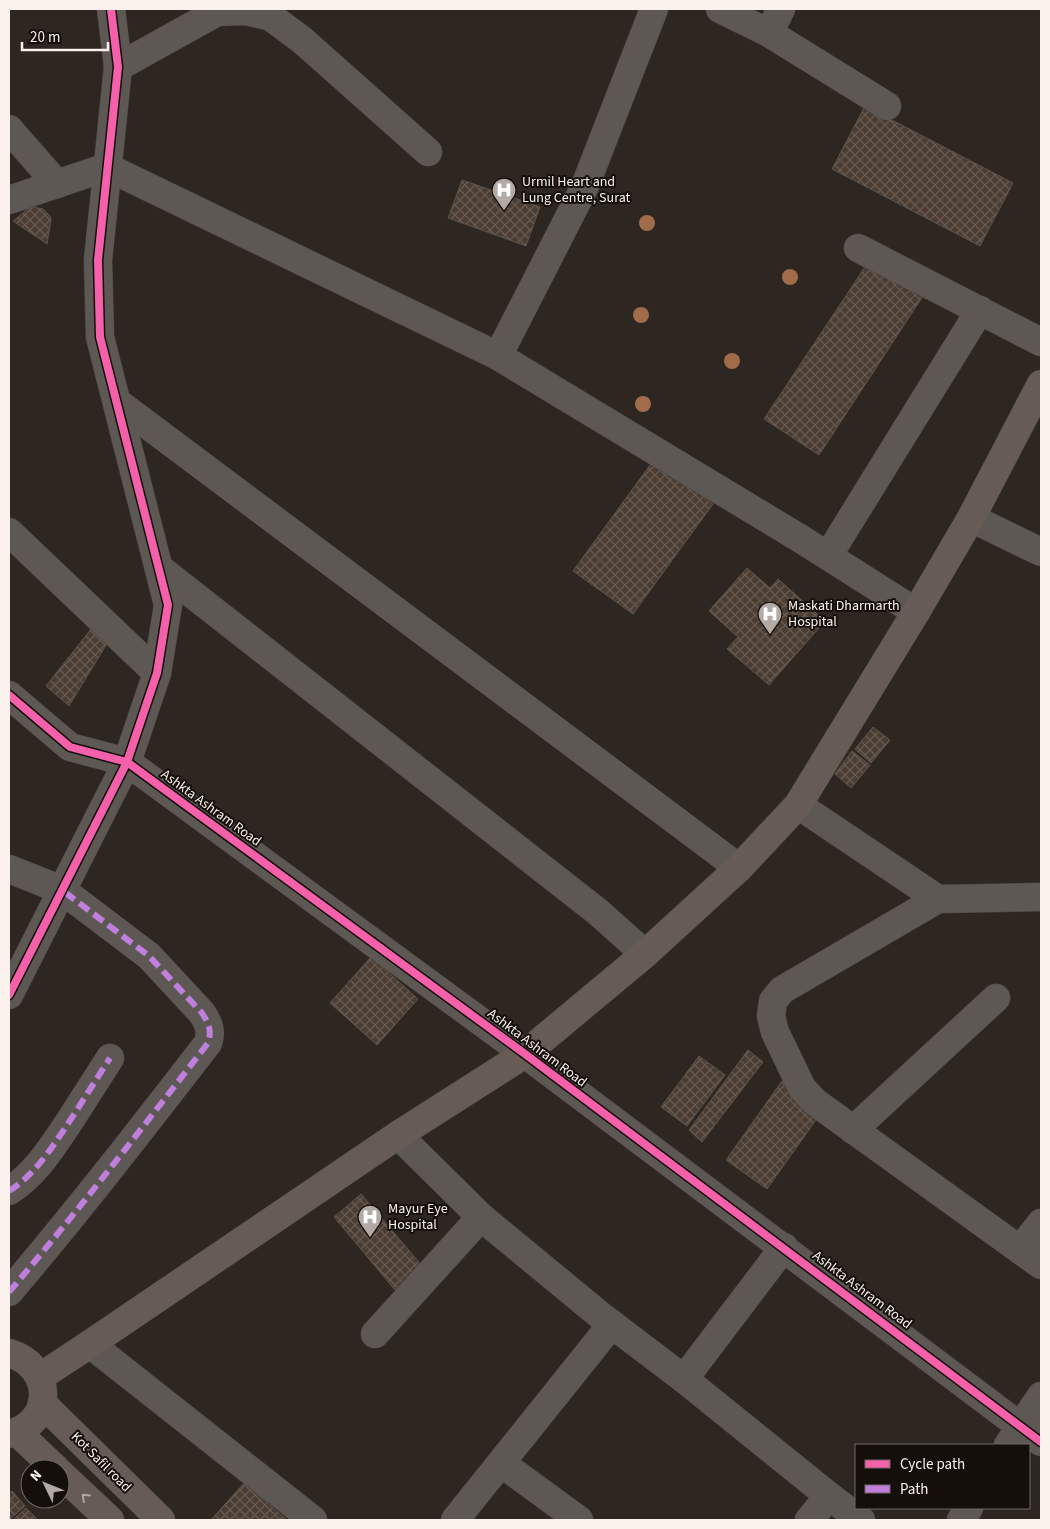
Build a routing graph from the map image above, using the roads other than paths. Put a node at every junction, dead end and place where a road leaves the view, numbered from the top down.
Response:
1 (111, 9) edge
2 (654, 9) edge
3 (720, 9) edge
4 (781, 9) edge
5 (769, 32) junction
6 (118, 67) junction
7 (887, 106) dead end
8 (9, 129) edge
9 (428, 152) dead end
10 (107, 167) junction
11 (57, 184) junction
12 (9, 200) edge
13 (858, 248) dead end
14 (980, 310) junction
15 (1041, 342) edge
16 (498, 356) junction
17 (1041, 384) edge
18 (116, 402) junction
19 (970, 518) junction
20 (9, 532) edge
21 (1041, 552) edge
22 (828, 556) junction
23 (159, 568) junction
24 (916, 612) junction
25 (158, 673) junction
26 (9, 695) edge
27 (127, 762) junction
28 (798, 805) junction
29 (739, 868) junction
30 (9, 869) edge
31 (62, 890) junction
32 (1041, 897) edge
33 (938, 899) junction
34 (645, 954) junction
35 (9, 995) edge
36 (996, 998) dead end
37 (525, 1054) junction
38 (110, 1058) dead end
39 (853, 1130) junction
40 (398, 1135) junction
41 (9, 1192) edge
42 (481, 1217) junction
43 (1041, 1222) edge
44 (784, 1247) junction
45 (1031, 1258) edge
46 (9, 1292) edge
47 (612, 1324) junction
48 (375, 1334) dead end
49 (90, 1344) junction
50 (9, 1353) edge
51 (40, 1376) junction
52 (684, 1379) junction
53 (1041, 1396) edge
54 (42, 1403) junction
55 (13, 1433) edge
56 (1023, 1438) edge
57 (44, 1459) edge
58 (501, 1463) junction
59 (70, 1482) edge
60 (829, 1496) junction
61 (968, 1509) edge
62 (110, 1520) edge
63 (161, 1520) edge
64 (313, 1520) edge
65 (455, 1520) edge
66 (579, 1520) edge
67 (808, 1520) edge
68 (862, 1520) edge
69 (961, 1520) edge

1 - 6 street
2 - 16 street
3 - 5 street
4 - 5 street
5 - 7 street
6 - 9 street
6 - 10 street
8 - 11 street
10 - 11 street
10 - 16 street
10 - 18 street
11 - 12 street
13 - 14 street
14 - 15 street
14 - 22 street
16 - 22 street
17 - 19 main road
18 - 23 street
18 - 29 street
19 - 21 street
19 - 24 main road
20 - 25 street
22 - 24 street
23 - 25 street
23 - 34 street
24 - 28 main road
25 - 27 street
26 - 27 street, Ashkta Ashram Road
27 - 31 street
27 - 37 street, Ashkta Ashram Road
28 - 29 main road
28 - 33 street
29 - 34 main road
30 - 31 street
31 - 35 street
31 - 46 street
32 - 33 street
33 - 39 street
34 - 37 main road
36 - 39 street
37 - 40 main road
37 - 44 street, Ashkta Ashram Road
38 - 41 street
39 - 45 street
40 - 42 street
40 - 49 main road
42 - 47 street
42 - 48 street
43 - 45 street
44 - 52 street
44 - 56 street, Ashkta Ashram Road
47 - 52 street
47 - 58 street
49 - 51 main road
49 - 64 street
50 - 51 main road
51 - 54 main road
52 - 60 street
53 - 56 street
54 - 55 main road
54 - 63 main road, Kot Safil road
55 - 57 main road
58 - 65 street
58 - 66 street
62 -> 59 main road
60 - 67 street
60 - 68 street
61 - 69 street

